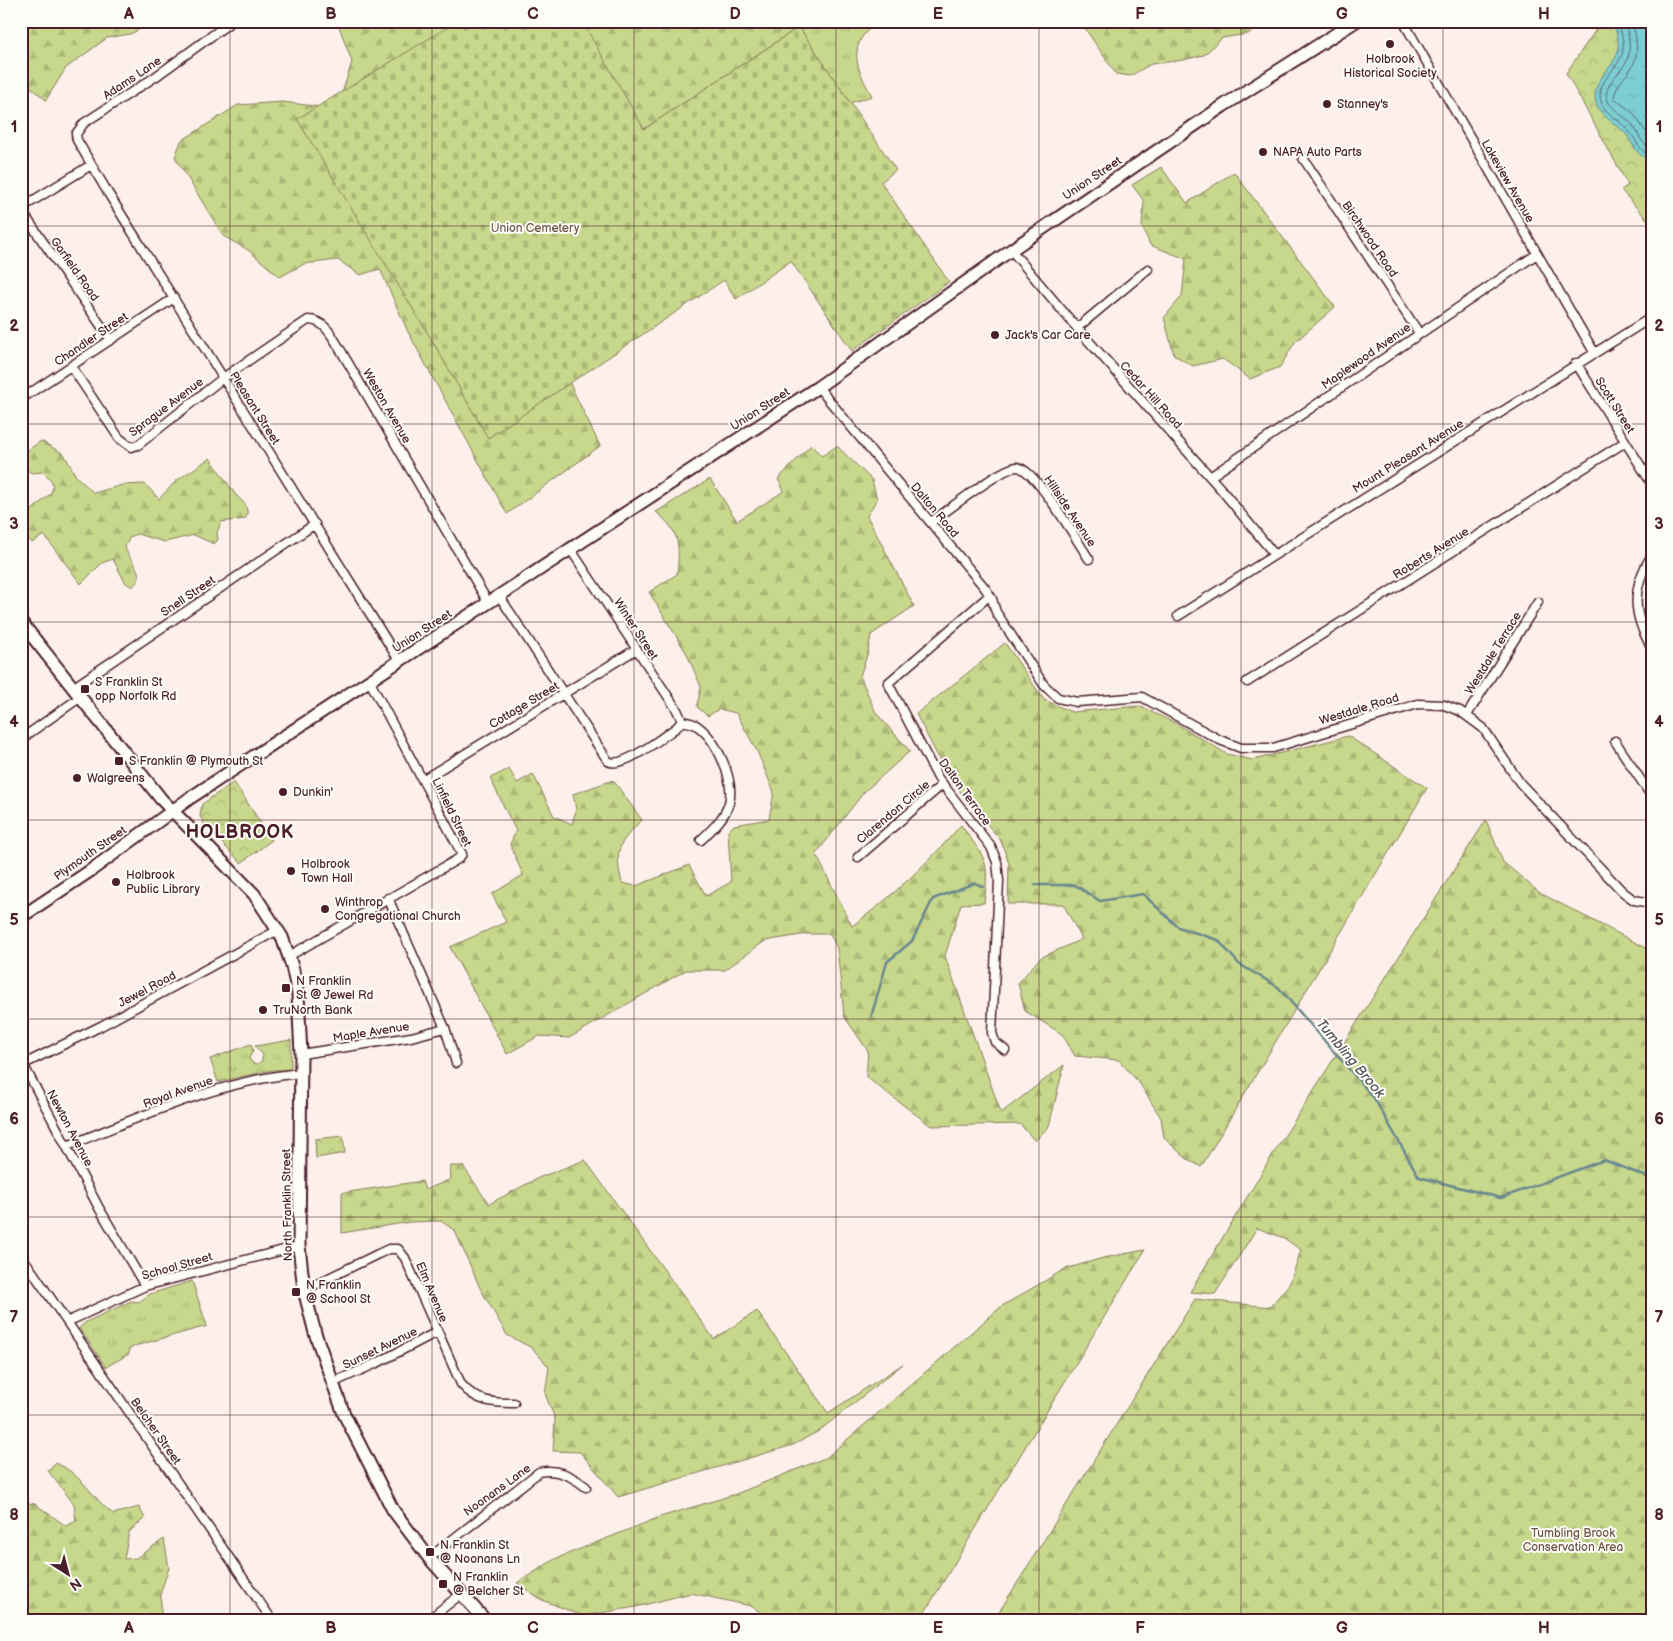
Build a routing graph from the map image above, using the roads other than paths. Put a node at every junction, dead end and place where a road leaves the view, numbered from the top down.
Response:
1 (232, 21) edge
2 (1356, 21) edge
3 (1403, 21) edge
4 (1303, 158) dead end
5 (91, 165) junction
6 (21, 209) edge
7 (1011, 250) junction
8 (1537, 254) junction
9 (1148, 269) dead end
10 (174, 298) junction
11 (1652, 317) edge
12 (1076, 328) junction
13 (1419, 333) junction
14 (111, 340) junction
15 (1594, 352) junction
16 (1576, 363) junction
17 (71, 366) junction
18 (223, 378) junction
19 (818, 388) junction
20 (21, 399) edge
21 (1625, 442) junction
22 (1210, 477) junction
23 (1652, 484) edge
24 (931, 522) junction
25 (315, 524) junction
26 (571, 550) junction
27 (1274, 554) junction
28 (1652, 555) edge
29 (1089, 559) dead end
30 (990, 595) junction
31 (500, 597) junction
32 (1538, 602) dead end
33 (489, 604) junction
34 (1178, 616) dead end
35 (21, 622) edge
36 (1652, 648) edge
37 (635, 650) junction
38 (1023, 654) joint
39 (400, 662) junction
40 (370, 682) junction
41 (1248, 682) dead end
42 (74, 687) junction
43 (563, 695) junction
44 (82, 696) junction
45 (1467, 715) junction
46 (682, 721) junction
47 (21, 739) edge
48 (1615, 741) dead end
49 (424, 780) junction
50 (943, 784) junction
51 (1652, 797) edge
52 (173, 811) junction
53 (701, 840) dead end
54 (858, 857) dead end
55 (388, 898) junction
56 (1652, 903) edge
57 (21, 917) edge
58 (278, 930) junction
59 (289, 956) junction
60 (445, 1028) junction
61 (1005, 1050) dead end
62 (301, 1054) junction
63 (22, 1062) edge
64 (456, 1063) dead end
65 (300, 1073) junction
66 (67, 1146) junction
67 (299, 1246) junction
68 (21, 1255) edge
69 (145, 1286) junction
70 (304, 1290) junction
71 (67, 1322) junction
72 (437, 1332) junction
73 (332, 1383) junction
74 (514, 1404) dead end
75 (586, 1487) dead end
76 (429, 1558) junction
77 (461, 1594) junction
78 (272, 1620) edge
79 (428, 1620) edge
80 (485, 1620) edge

1 - 5 street, Adams Lane
2 - 7 main road, Union Street
3 - 8 street, Lakeview Avenue
4 - 13 street, Birchwood Road
5 - 6 street
5 - 10 street, Pleasant Street
6 - 14 street, Garfield Road
7 - 12 street, Cedar Hill Road
7 - 19 main road, Union Street
8 - 13 street, Maplewood Avenue
8 - 15 street, Lakeview Avenue
9 - 12 street
10 - 14 street, Chandler Street
10 - 18 street, Pleasant Street
11 - 15 street, Mount Pleasant Avenue
12 - 22 street, Cedar Hill Road
13 - 22 street, Maplewood Avenue
14 - 17 street, Chandler Street
15 - 16 street, Mount Pleasant Avenue
16 - 21 street, Scott Street
16 - 27 street, Mount Pleasant Avenue
17 - 18 street, Sprague Avenue
17 - 20 street, Chandler Street
18 - 25 street, Pleasant Street
18 - 33 street, Weston Avenue
19 - 24 street, Dalton Road
19 - 26 main road, Union Street
21 - 23 street, Scott Street
21 - 41 street, Roberts Avenue
22 - 27 street, Cedar Hill Road
24 - 29 street, Hillside Avenue
24 - 30 street, Dalton Road
25 - 39 street, Pleasant Street
25 - 42 street, Snell Street
26 - 31 main road, Union Street
26 - 37 street, Winter Street
27 - 34 street, Mount Pleasant Avenue
28 - 36 street
30 - 38 street, Dalton Road
30 - 50 street, Dalton Terrace
31 - 33 main road, Union Street
31 - 43 street
32 - 45 street, Westdale Terrace
33 - 39 main road, Union Street
35 - 42 main road, North Franklin Street
37 - 43 street, Cottage Street
37 - 46 street, Winter Street
38 - 45 street, Westdale Road
39 - 40 main road, Union Street
40 - 49 street, Linfield Street
40 - 52 main road, Union Street
42 - 44 main road, North Franklin Street
43 - 46 street
43 - 49 street, Cottage Street
44 - 47 street
44 - 52 main road, North Franklin Street
45 - 56 street, Westdale Road
46 - 53 street
48 - 51 street
49 - 55 street, Linfield Street
50 - 54 street, Clarendon Circle
50 - 61 street, Dalton Terrace
52 - 57 main road, Plymouth Street
52 - 58 main road, North Franklin Street
55 - 59 street, Linfield Street
55 - 60 street
58 - 59 main road, North Franklin Street
58 - 63 street, Jewel Road
59 - 62 main road, North Franklin Street
60 - 62 street, Maple Avenue
60 - 64 street
62 - 65 main road, North Franklin Street
63 - 66 street, Newton Avenue
65 - 66 street, Royal Avenue
65 - 67 main road, North Franklin Street
66 - 69 street, Newton Avenue
67 - 69 street, School Street
67 - 70 main road, North Franklin Street
68 - 71 street, Belcher Street
69 - 71 street, School Street
70 - 72 street, Elm Avenue
70 - 73 main road, North Franklin Street
71 - 78 street, Belcher Street
72 - 73 street, Sunset Avenue
72 - 74 street, Elm Avenue
73 - 76 main road, North Franklin Street
75 - 76 street, Noonans Lane
76 - 77 main road, North Franklin Street
77 - 79 street
77 - 80 main road, North Franklin Street

